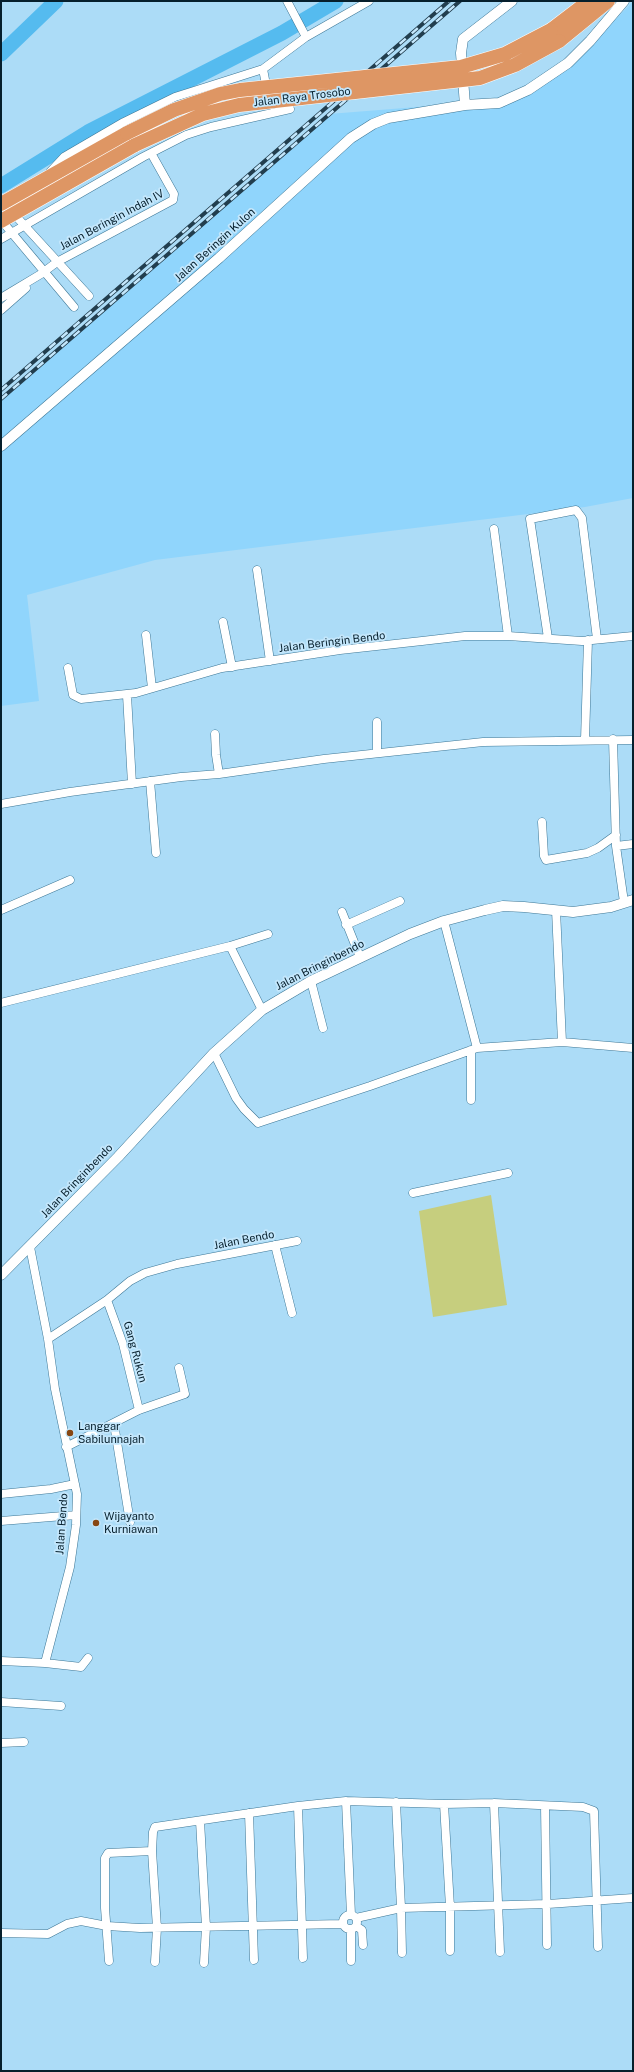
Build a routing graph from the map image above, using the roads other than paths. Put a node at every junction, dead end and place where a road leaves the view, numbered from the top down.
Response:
1 (287, 1) edge
2 (369, 1) edge
3 (512, 1) edge
4 (589, 1) edge
5 (608, 1) edge
6 (624, 1) edge
7 (555, 36) junction
8 (306, 37) junction
9 (263, 69) junction
10 (465, 105) junction
11 (290, 109) dead end
12 (271, 114) junction
13 (131, 139) junction
14 (151, 153) junction
15 (43, 180) junction
16 (1, 204) edge
17 (5, 218) edge
18 (24, 224) junction
19 (12, 233) junction
20 (1, 239) edge
21 (57, 262) junction
22 (42, 273) junction
23 (89, 296) dead end
24 (1, 298) edge
25 (74, 307) dead end
26 (1, 310) edge
27 (1, 446) edge
28 (494, 529) dead end
29 (257, 570) dead end
30 (223, 622) dead end
31 (146, 635) dead end
32 (508, 636) junction
33 (633, 636) edge
34 (548, 638) junction
35 (597, 639) junction
36 (588, 640) junction
37 (270, 661) junction
38 (232, 666) junction
39 (68, 668) dead end
40 (152, 688) junction
41 (127, 695) junction
42 (377, 722) dead end
43 (215, 734) dead end
44 (585, 740) junction
45 (613, 740) junction
46 (633, 740) edge
47 (377, 753) junction
48 (219, 774) junction
49 (150, 781) junction
50 (132, 784) junction
51 (1, 804) edge
52 (542, 822) dead end
53 (616, 835) junction
54 (633, 844) edge
55 (616, 846) junction
56 (156, 853) dead end
57 (70, 880) dead end
58 (400, 901) dead end
59 (629, 901) edge
60 (1, 910) edge
61 (556, 910) junction
62 (342, 912) dead end
63 (444, 921) junction
64 (346, 924) junction
65 (268, 934) dead end
66 (230, 946) junction
67 (360, 957) junction
68 (311, 981) junction
69 (1, 1003) edge
70 (262, 1010) junction
71 (323, 1028) dead end
72 (562, 1042) junction
73 (633, 1048) edge
74 (474, 1049) junction
75 (214, 1053) junction
76 (471, 1100) dead end
77 (508, 1172) dead end
78 (413, 1193) dead end
79 (298, 1241) dead end
80 (275, 1245) junction
81 (30, 1247) junction
82 (1, 1275) edge
83 (107, 1300) junction
84 (292, 1313) dead end
85 (48, 1338) junction
86 (179, 1368) dead end
87 (139, 1410) junction
88 (114, 1424) junction
89 (66, 1448) junction
90 (75, 1484) junction
91 (1, 1494) edge
92 (76, 1515) junction
93 (1, 1521) edge
94 (130, 1522) dead end
95 (88, 1658) dead end
96 (1, 1661) edge
97 (45, 1663) junction
98 (1, 1702) edge
99 (61, 1706) dead end
100 (24, 1742) dead end
101 (1, 1743) edge
102 (346, 1801) junction
103 (396, 1802) junction
104 (494, 1803) junction
105 (444, 1804) junction
106 (298, 1806) junction
107 (545, 1806) junction
108 (249, 1813) junction
109 (200, 1821) junction
110 (152, 1851) junction
111 (633, 1898) edge
112 (597, 1902) junction
113 (548, 1904) junction
114 (500, 1906) junction
115 (450, 1907) junction
116 (402, 1908) junction
117 (354, 1922) junction
118 (301, 1924) junction
119 (343, 1924) junction
120 (253, 1925) junction
121 (107, 1926) junction
122 (206, 1927) junction
123 (157, 1928) junction
124 (1, 1933) edge
125 (364, 1945) dead end
126 (548, 1945) dead end
127 (598, 1947) dead end
128 (450, 1951) dead end
129 (500, 1952) dead end
130 (402, 1953) dead end
131 (303, 1958) dead end
132 (254, 1960) dead end
133 (109, 1961) dead end
134 (351, 1961) dead end
135 (156, 1962) dead end
136 (204, 1963) dead end

1 - 8 street
2 - 8 street
3 - 10 street
4 - 7 highway, Jalan Raya Trosobo
5 - 7 highway, Jalan Raya Trosobo
6 - 10 street, Jalan Beringin Kulon
7 - 13 highway, Jalan Raya Trosobo, bridge
8 - 9 street
9 - 12 street
9 - 15 street
10 - 27 street, Jalan Beringin Kulon
11 - 12 street
12 - 14 street
13 - 15 highway, Jalan Raya Trosobo
13 - 17 highway, Jalan Raya Trosobo
14 - 18 street
14 - 21 street, Jalan Beringin Indah IV
15 - 16 highway, Jalan Raya Trosobo
17 - 18 street
17 - 19 street
18 - 19 street
18 - 21 street
19 - 20 street
19 - 22 street
21 - 22 street
21 - 23 street
22 - 24 street
22 - 25 street
22 - 26 street
28 - 32 street
29 - 37 street
30 - 38 street
31 - 40 street
32 - 34 street, Jalan Beringin Bendo
32 - 37 street, Jalan Beringin Bendo
33 - 35 street, Jalan Beringin Bendo
34 - 35 street
34 - 36 street, Jalan Beringin Bendo
35 - 36 street, Jalan Beringin Bendo
36 - 44 street
37 - 38 street, Jalan Beringin Bendo
38 - 40 street, Jalan Beringin Bendo
39 - 41 street, Jalan Beringin Bendo
40 - 41 street, Jalan Beringin Bendo
41 - 50 street
42 - 47 street
43 - 48 street
44 - 45 street
44 - 47 street
45 - 46 street
45 - 53 street
47 - 48 street
48 - 49 street
49 - 50 street
49 - 56 street
50 - 51 street
52 - 53 street
53 - 55 street
54 - 55 street
55 - 59 street
57 - 60 street
58 - 64 street
59 - 61 street, Jalan Bringinbendo
61 - 63 street, Jalan Bringinbendo
61 - 72 street
62 - 64 street
63 - 67 street, Jalan Bringinbendo
63 - 74 street
64 - 67 street
65 - 66 street
66 - 69 street
66 - 70 street
67 - 68 street, Jalan Bringinbendo
68 - 70 street, Jalan Bringinbendo
68 - 71 street
70 - 75 street, Jalan Bringinbendo
72 - 73 street
72 - 74 street
74 - 75 street
74 - 76 street
75 - 81 street, Jalan Bringinbendo
77 - 78 street
79 - 80 street, Jalan Bendo
80 - 83 street, Jalan Bendo
80 - 84 street
81 - 82 street, Jalan Bringinbendo
81 - 85 street, Jalan Bendo
83 - 85 street, Jalan Bendo
83 - 87 street, Gang Rukun
85 - 89 street, Jalan Bendo
86 - 87 street
87 - 88 street
88 - 89 street
88 - 94 street
89 - 90 street, Jalan Bendo
90 - 91 street
90 - 92 street, Jalan Bendo
92 - 93 street
92 - 97 street, Jalan Bendo
95 - 97 street
96 - 97 street
98 - 99 street
100 - 101 street
102 - 103 street
102 - 106 street
102 - 117 street
103 - 105 street
103 - 116 street
104 - 105 street
104 - 107 street
104 - 114 street
105 - 115 street
106 - 108 street
106 - 118 street
107 - 112 street
107 - 113 street
108 - 109 street
108 - 120 street
109 - 110 street
109 - 122 street
110 - 121 street
110 - 123 street
111 - 112 street
112 - 113 street
112 - 127 street
113 - 114 street
113 - 126 street
114 - 115 street
114 - 129 street
115 - 116 street
115 - 128 street
116 - 117 street
116 - 130 street
117 - 119 street
117 - 119 street
117 - 125 street
117 - 134 street
118 - 119 street
118 - 120 street
118 - 131 street
120 - 122 street
120 - 132 street
121 - 123 street
121 - 124 street
121 - 133 street
122 - 123 street
122 - 136 street
123 - 135 street

